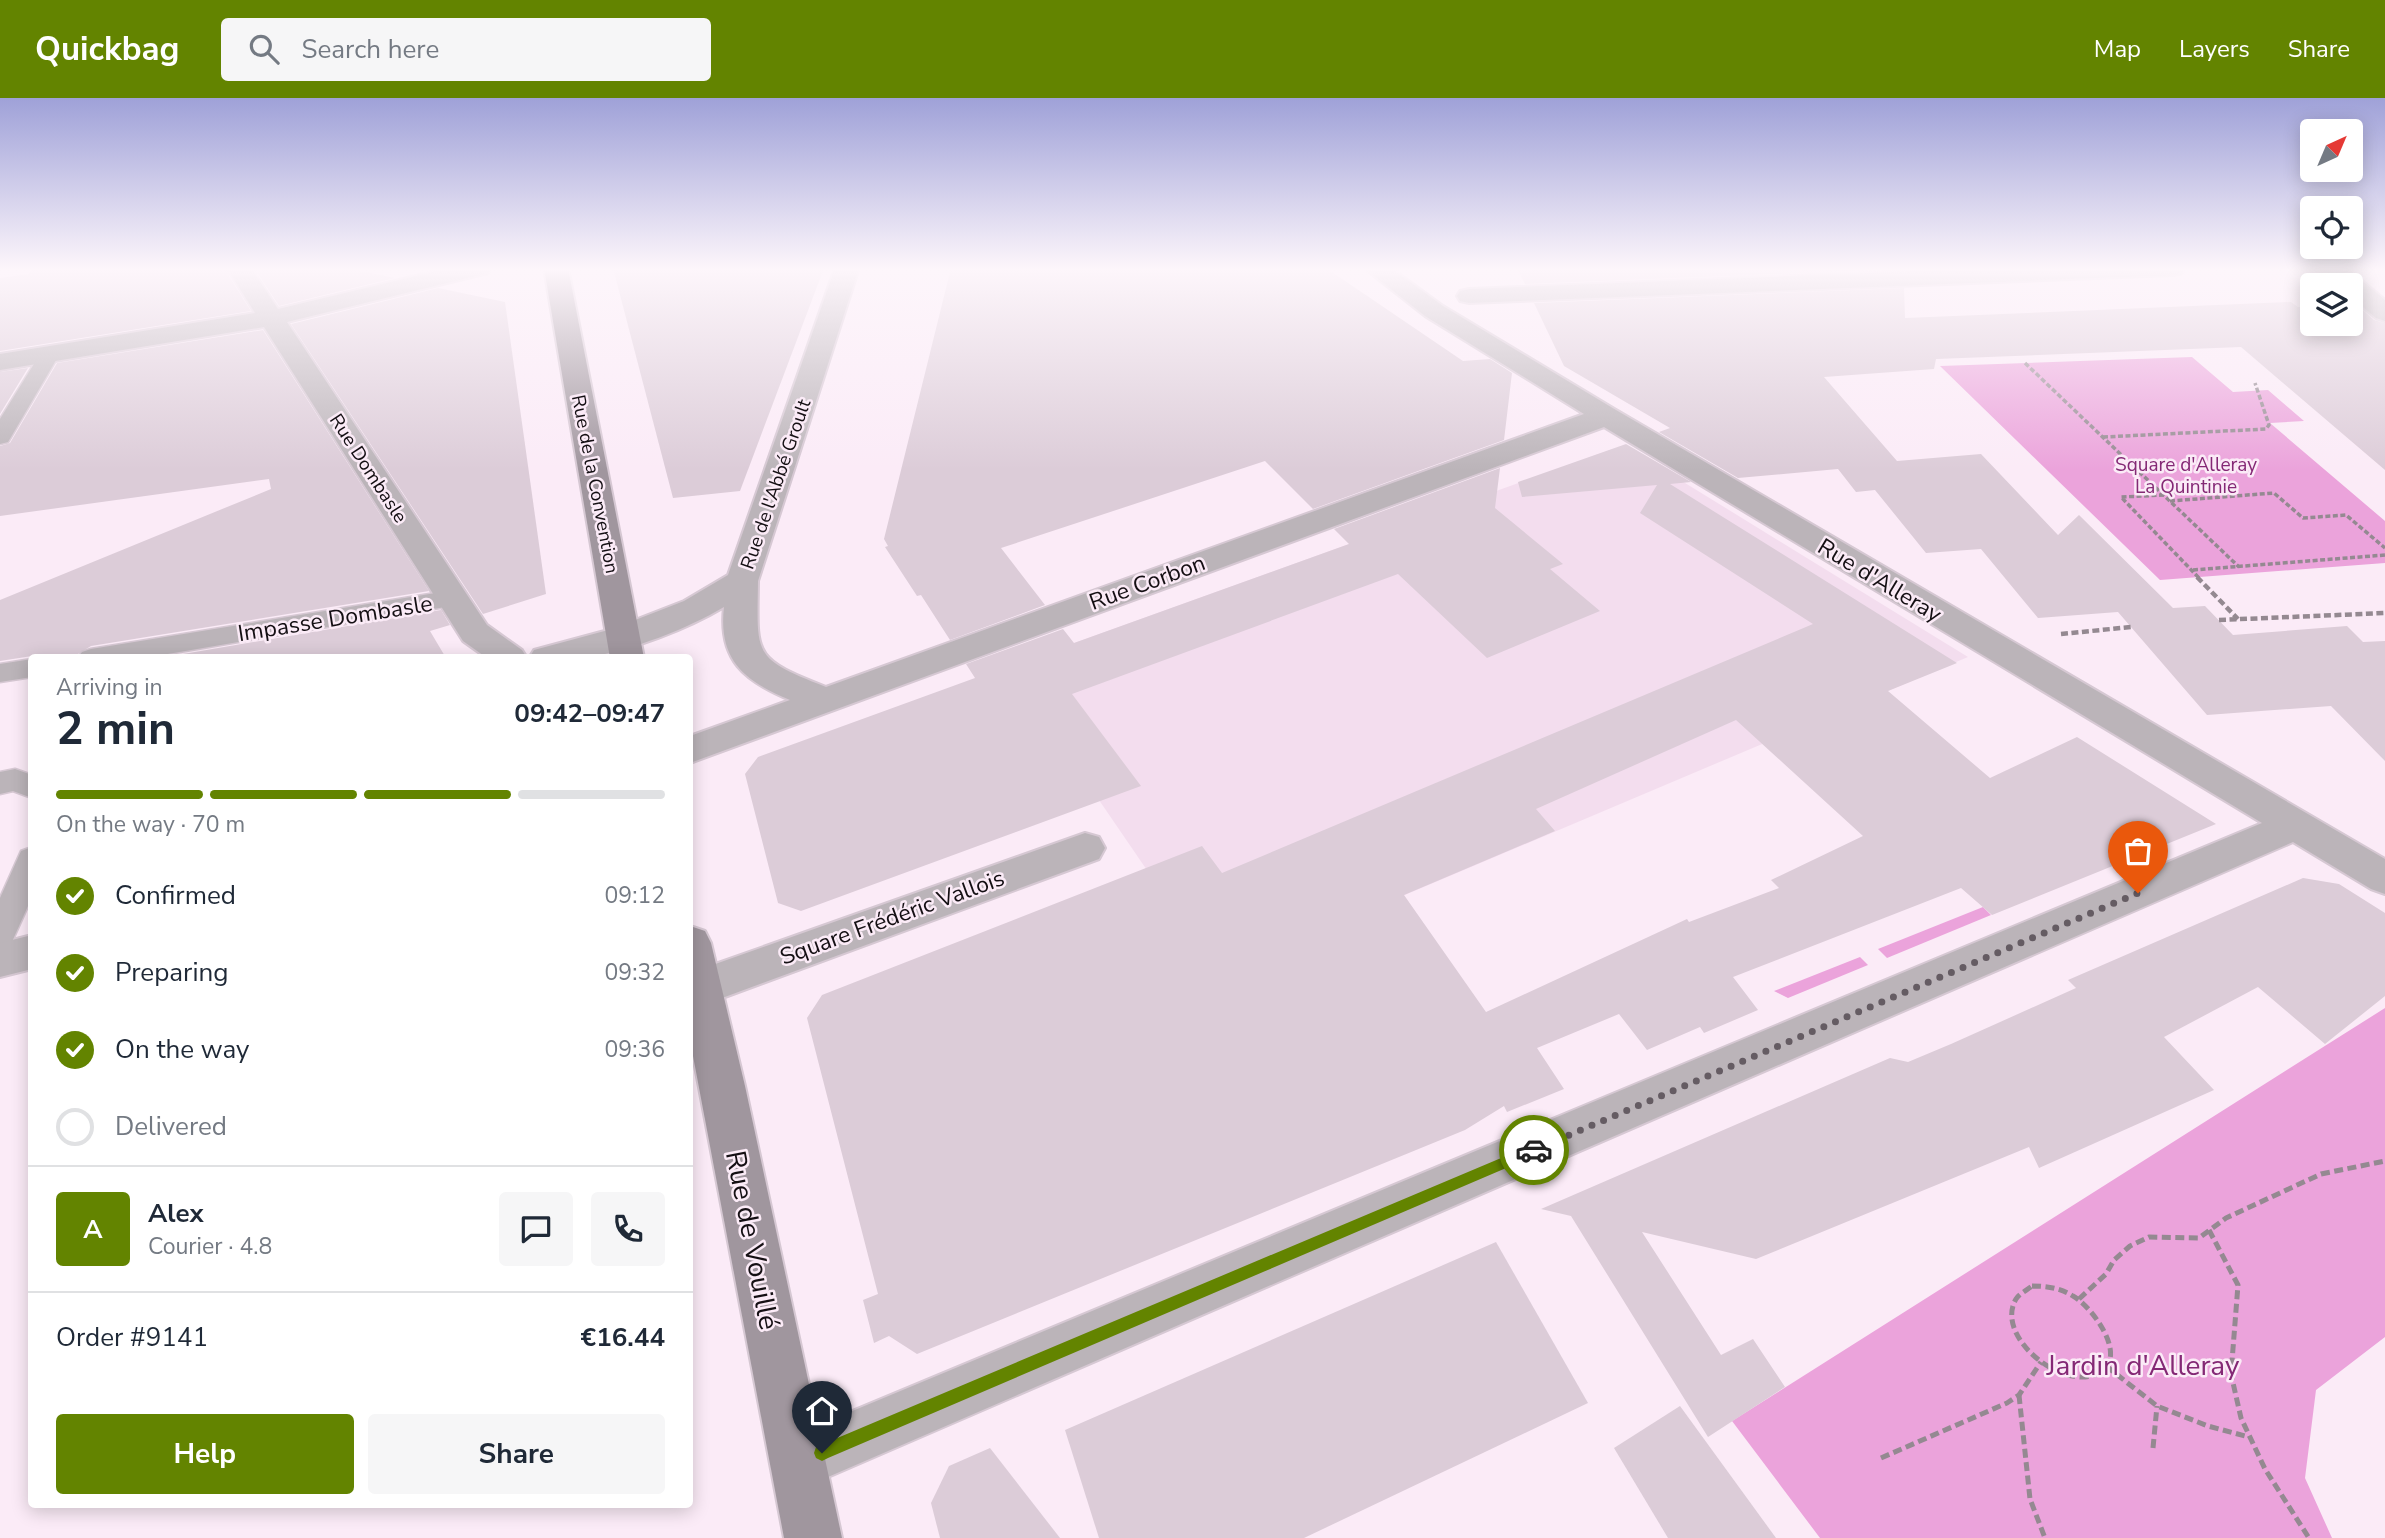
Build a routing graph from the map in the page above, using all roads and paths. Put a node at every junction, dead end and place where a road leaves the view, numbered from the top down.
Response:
1 (168, 335) edge
2 (283, 335) edge
3 (568, 335) edge
4 (824, 335) edge
5 (1474, 335) edge
6 (49, 355) junction
7 (0, 362) edge
8 (2025, 363) dead end
9 (2255, 383) dead end
10 (1606, 416) junction
11 (0, 437) edge
12 (2103, 437) junction
13 (2164, 495) junction
14 (2170, 501) junction
15 (2385, 548) edge
16 (2385, 555) edge
17 (2239, 566) junction
18 (2192, 570) junction
19 (742, 581) junction
20 (454, 598) junction
21 (2385, 613) edge
22 (2238, 619) junction
23 (2219, 620) dead end
24 (2132, 627) dead end
25 (625, 648) edge
26 (115, 654) edge
27 (504, 654) edge
28 (578, 654) edge
29 (2020, 662) junction
30 (28, 669) edge
31 (0, 673) edge
32 (823, 699) junction
33 (693, 749) edge
34 (0, 783) edge
35 (28, 785) edge
36 (2297, 825) junction
37 (1085, 848) dead end
38 (28, 868) edge
39 (2385, 878) edge
40 (0, 935) edge
41 (28, 953) edge
42 (0, 960) edge
43 (694, 965) edge
44 (2385, 1161) edge
45 (2209, 1230) junction
46 (2079, 1299) junction
47 (2041, 1362) junction
48 (2106, 1366) junction
49 (2019, 1395) junction
50 (2157, 1406) junction
51 (2250, 1437) junction
52 (2153, 1448) dead end
53 (1881, 1458) dead end
54 (799, 1462) junction
55 (813, 1538) edge
56 (2045, 1538) edge
57 (2309, 1538) edge

1 - 6 street
2 - 20 street, Rue Dombasle
3 - 25 main road, Rue de la Convention
4 - 19 street, Rue de l'Abbé Groult
5 - 10 street, Rue d'Alleray
6 - 7 street
6 - 11 lane
8 - 12 path
9 - 12 path
10 - 29 street, Rue d'Alleray
10 - 32 street, Rue Corbon
12 - 13 path
13 - 14 path
13 - 18 path
14 - 15 path
14 - 17 path
16 - 17 path
17 - 18 path
18 - 22 path
19 - 25 street, Rue de l'Abbé Groult
19 - 32 street, Rue de l'Abbé Groult
20 - 26 lane, Impasse Dombasle
20 - 27 street, Rue Dombasle
21 - 22 path
22 - 23 path
24 - 29 path
25 - 28 street
29 - 36 street, Rue d'Alleray
30 - 31 lane
32 - 33 street, Rue Corbon
34 - 35 lane
36 - 39 street, Rue d'Alleray
36 - 54 street
37 - 43 street, Square Frédéric Vallois
38 - 40 lane
41 - 42 street
43 - 54 main road, Rue de Vouillé
44 - 45 path
45 - 46 path
45 - 51 path
46 - 47 path
46 - 48 path
47 - 48 path
47 - 49 path
48 - 50 path
49 - 53 path
49 - 56 path
50 - 51 path
50 - 52 path
51 - 57 path
54 - 55 main road, Rue de Vouillé

